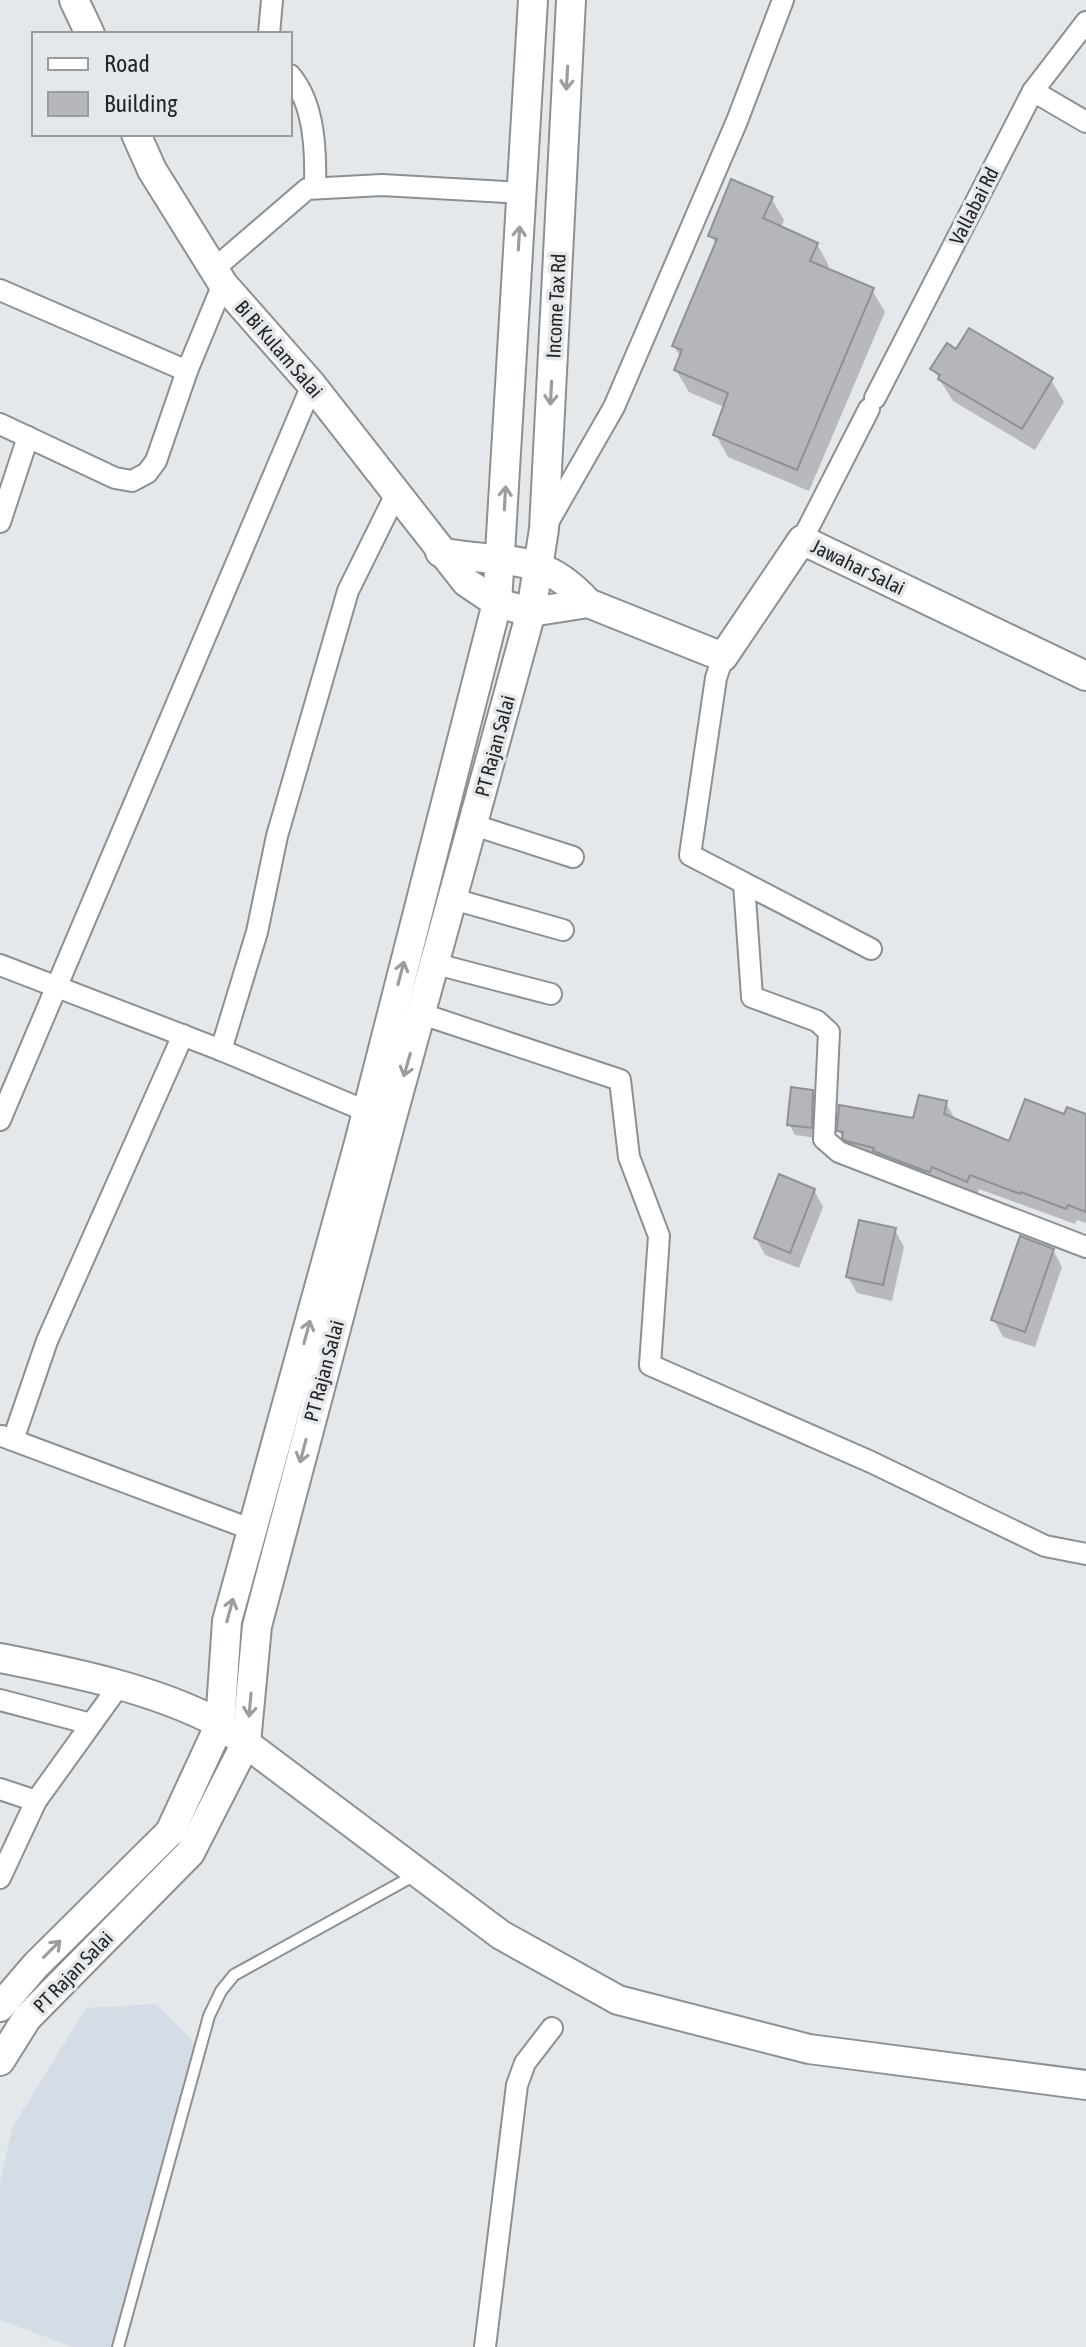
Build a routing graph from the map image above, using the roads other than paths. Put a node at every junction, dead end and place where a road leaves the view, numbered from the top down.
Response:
1 (74, 0) edge
2 (272, 0) edge
3 (533, 0) edge
4 (571, 0) edge
5 (783, 0) edge
6 (1086, 22) edge
7 (89, 32) edge
8 (269, 32) edge
9 (292, 77) edge
10 (1033, 91) junction
11 (1086, 122) edge
12 (137, 136) edge
13 (315, 188) junction
14 (522, 193) junction
15 (218, 277) junction
16 (0, 290) edge
17 (187, 371) junction
18 (312, 385) junction
19 (0, 424) edge
20 (28, 437) junction
21 (397, 492) junction
22 (0, 522) edge
23 (544, 529) junction
24 (802, 540) junction
25 (440, 552) junction
26 (501, 558) junction
27 (539, 566) junction
28 (497, 603) junction
29 (588, 603) junction
30 (531, 612) junction
31 (723, 657) junction
32 (1086, 676) edge
33 (474, 825) junction
34 (573, 857) dead end
35 (744, 883) junction
36 (453, 899) junction
37 (563, 930) dead end
38 (871, 949) dead end
39 (436, 964) junction
40 (0, 965) edge
41 (56, 987) junction
42 (551, 994) dead end
43 (422, 1014) junction
44 (183, 1035) junction
45 (221, 1050) junction
46 (378, 1117) junction
47 (0, 1120) edge
48 (1086, 1247) edge
49 (308, 1380) junction
50 (6, 1437) edge
51 (253, 1530) junction
52 (1086, 1554) edge
53 (0, 1658) edge
54 (118, 1687) junction
55 (0, 1700) edge
56 (91, 1724) junction
57 (220, 1724) junction
58 (246, 1743) junction
59 (0, 1789) edge
60 (36, 1801) junction
61 (420, 1872) junction
62 (0, 1878) edge
63 (3, 1997) edge
64 (27, 2018) junction
65 (552, 2028) dead end
66 (0, 2061) edge
67 (1086, 2085) edge
68 (118, 2347) edge
69 (485, 2347) edge

1 - 7 main road
2 - 8 street
3 - 14 main road, Income Tax Rd
4 -> 23 main road, Income Tax Rd
5 - 23 street
6 - 10 street, Vallabai Rd
9 - 13 street
10 - 11 street
10 - 24 street, Vallabai Rd
12 - 15 main road, Bi Bi Kulam Salai
13 - 14 street
13 - 15 street
26 -> 14 main road, Income Tax Rd
15 - 17 street
15 - 18 main road, Bi Bi Kulam Salai
16 - 17 street
17 - 20 street
18 - 21 main road, Bi Bi Kulam Salai
18 - 41 street
19 - 20 street
20 - 22 street
21 - 25 main road, Bi Bi Kulam Salai
21 - 45 street
23 - 27 main road, Income Tax Rd
24 - 31 main road, Jawahar Salai
24 - 32 main road, Jawahar Salai
25 - 26 main road
25 - 28 main road, Bi Bi Kulam Salai
26 - 27 main road
26 - 28 main road, Income Tax Rd
27 - 29 main road
27 - 30 main road, Income Tax Rd
28 - 30 main road, Bi Bi Kulam Salai
46 -> 28 main road, PT Rajan Salai
29 - 30 main road
29 - 31 main road
30 - 33 main road, PT Rajan Salai
31 - 35 street
33 - 34 street
33 - 36 main road, PT Rajan Salai
35 - 38 street
35 - 48 street
36 - 37 street
36 - 39 main road, PT Rajan Salai
39 - 42 street
39 - 43 main road, PT Rajan Salai
40 - 41 street
41 - 44 street
41 - 47 street
43 -> 46 main road, PT Rajan Salai
43 - 52 street
44 - 45 street
44 - 50 street
45 - 46 street
46 - 49 main road, PT Rajan Salai
49 - 51 main road, PT Rajan Salai
49 -> 58 main road, PT Rajan Salai
50 - 51 street
57 -> 51 main road, PT Rajan Salai
53 - 54 main road
54 - 56 street
54 - 57 main road
55 - 56 street
56 - 60 street
57 - 58 main road
63 -> 57 main road, PT Rajan Salai
58 - 61 main road
58 - 64 main road, PT Rajan Salai
59 - 60 street
60 - 62 street
61 - 67 main road
61 - 68 lane
63 - 64 street
64 - 66 main road, PT Rajan Salai
65 - 69 street

